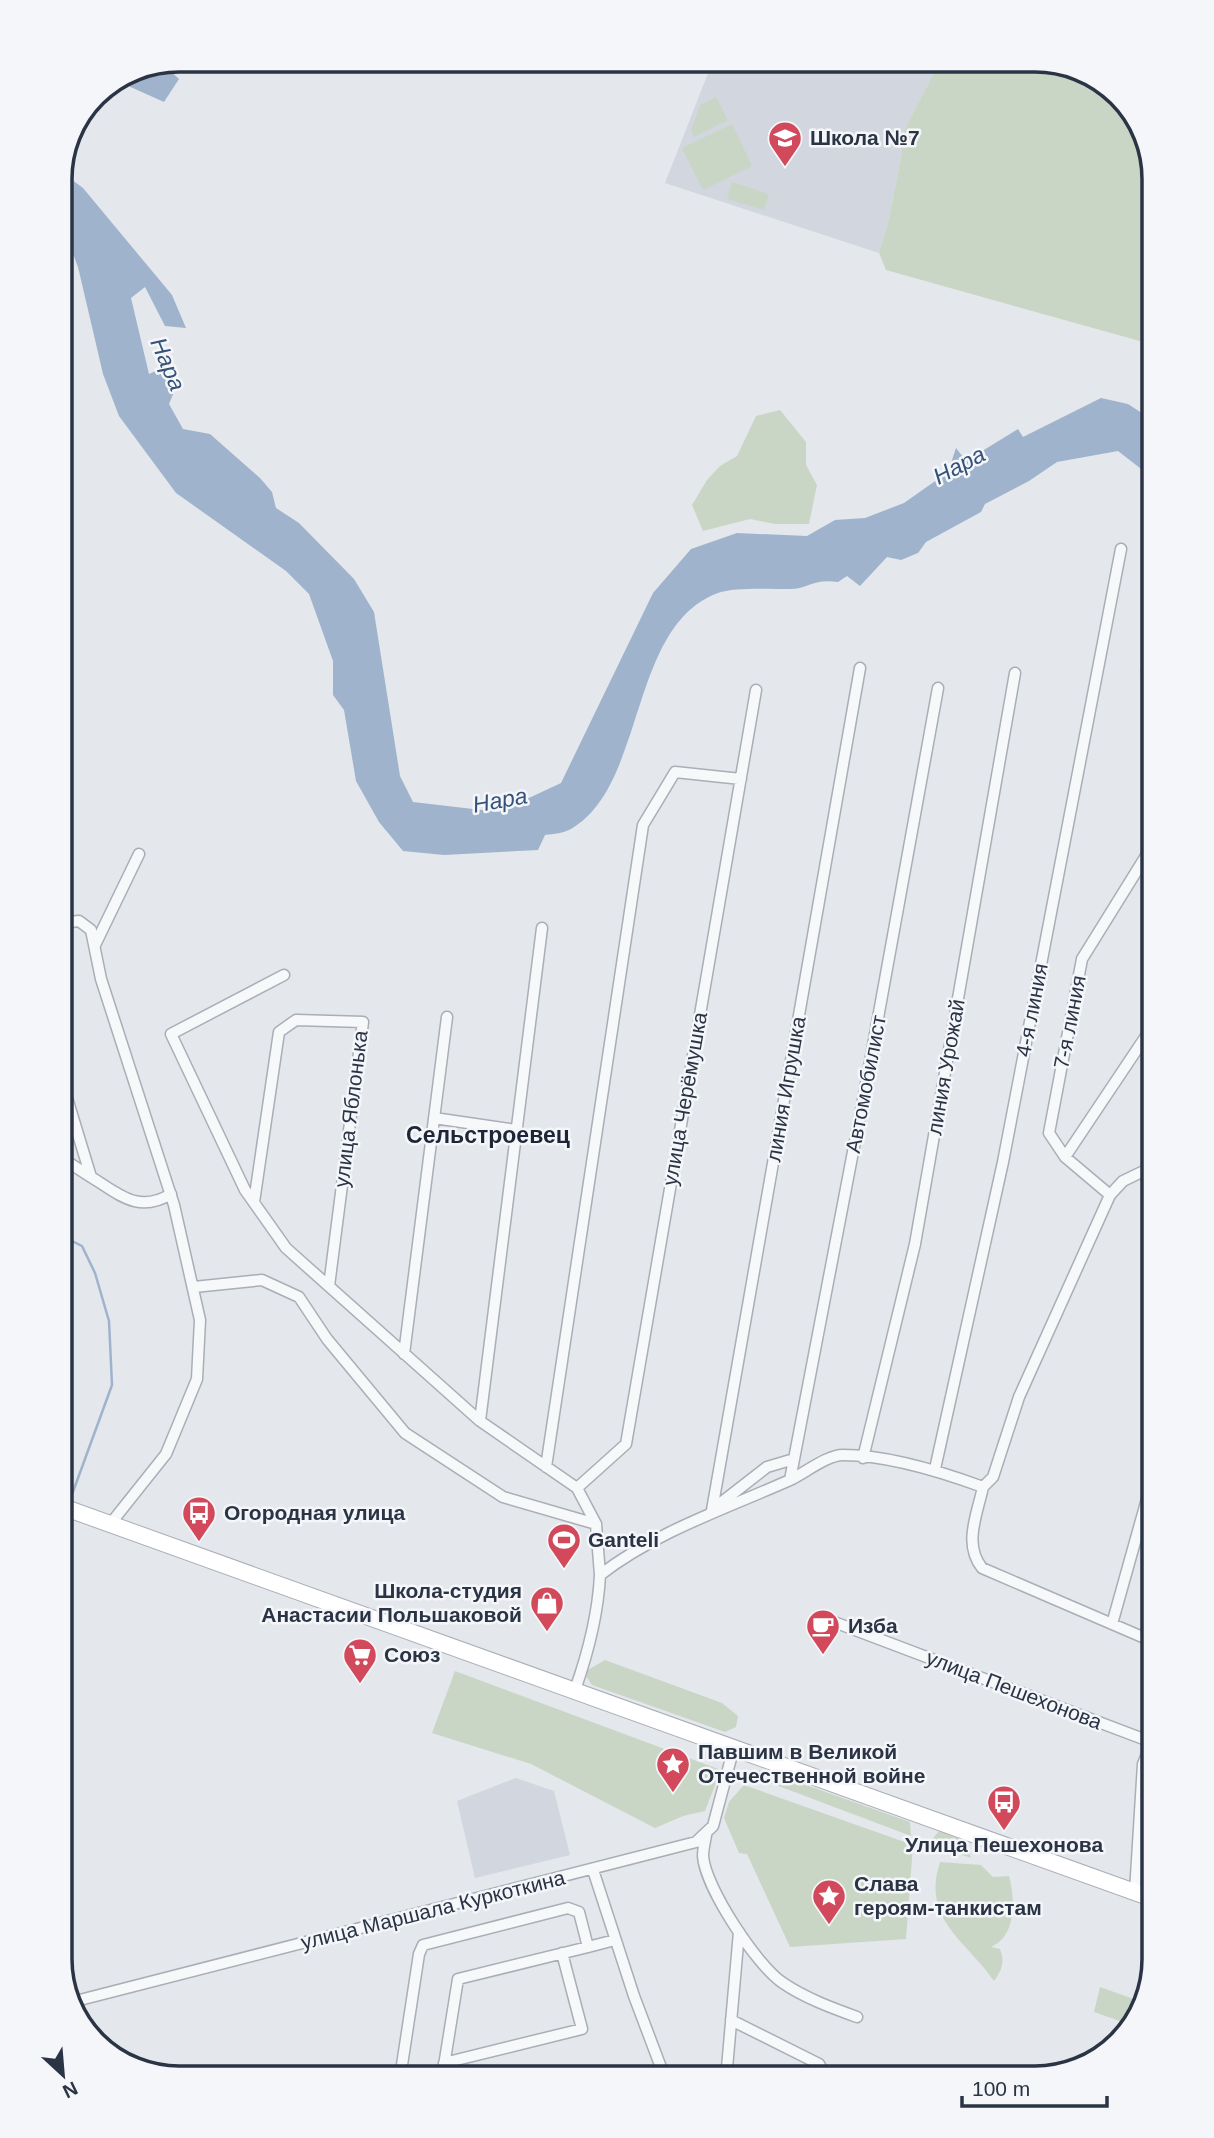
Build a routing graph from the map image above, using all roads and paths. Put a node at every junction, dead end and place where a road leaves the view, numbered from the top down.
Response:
1 (1121, 549) dead end
2 (860, 668) dead end
3 (1015, 673) dead end
4 (938, 688) dead end
5 (756, 690) dead end
6 (741, 779) junction
7 (139, 854) dead end
8 (1142, 862) edge
9 (72, 922) edge
10 (542, 928) dead end
11 (95, 945) junction
12 (284, 975) dead end
13 (447, 1017) dead end
14 (1142, 1042) edge
15 (72, 1114) edge
16 (435, 1118) junction
17 (516, 1130) junction
18 (1065, 1157) junction
19 (72, 1165) edge
20 (1142, 1172) edge
21 (91, 1177) junction
22 (171, 1194) junction
23 (1110, 1195) junction
24 (254, 1202) junction
25 (329, 1286) junction
26 (194, 1287) junction
27 (404, 1354) junction
28 (480, 1421) junction
29 (863, 1458) junction
30 (794, 1459) junction
31 (546, 1467) junction
32 (935, 1469) junction
33 (790, 1480) junction
34 (983, 1487) junction
35 (577, 1488) junction
36 (72, 1510) edge
37 (712, 1510) junction
38 (1142, 1518) edge
39 (111, 1523) junction
40 (596, 1524) junction
41 (600, 1576) junction
42 (834, 1622) dead end
43 (1112, 1624) junction
44 (1142, 1637) edge
45 (575, 1690) junction
46 (1142, 1738) edge
47 (734, 1747) junction
48 (1142, 1780) edge
49 (706, 1835) junction
50 (593, 1870) junction
51 (1135, 1892) junction
52 (1142, 1895) edge
53 (739, 1932) junction
54 (615, 1940) junction
55 (588, 1947) junction
56 (562, 1953) junction
57 (80, 2000) edge
58 (857, 2017) dead end
59 (731, 2020) junction
60 (444, 2063) junction
61 (402, 2066) edge
62 (444, 2066) edge
63 (661, 2066) edge
64 (727, 2066) edge
65 (819, 2066) edge

1 - 32 street, 4-я линия
2 - 37 street, линия Игрушка
3 - 29 street, линия Урожай
4 - 30 street, Автомобилист
5 - 6 street, улица Черёмушка
6 - 31 street
6 - 35 street, улица Черёмушка
7 - 11 street
8 - 18 street, 7-я линия
9 - 11 street
10 - 17 street
11 - 22 street
12 - 24 street
13 - 16 street
14 - 18 street
15 - 21 street
16 - 17 street
16 - 27 street
17 - 28 street
18 - 23 street, 7-я линия
19 - 21 street
20 - 23 street
21 - 22 street
22 - 26 street
23 - 34 street
24 - 25 street
24 - 25 street, улица Яблонька
25 - 27 street
26 - 39 street
26 - 40 street
27 - 28 street
28 - 31 street
29 - 32 street
29 - 33 street
30 - 33 street, Автомобилист
30 - 37 street
31 - 35 street
32 - 34 street
33 - 37 street
34 - 43 street
35 - 40 street
36 - 39 main road
37 - 41 street
38 - 43 street
39 - 45 main road
40 - 41 street
41 - 45 street
42 - 46 street, улица Пешехонова
43 - 44 street
45 - 47 main road
47 - 49 street
47 - 51 main road
48 - 51 street
49 - 50 street, улица Маршала Куркоткина
49 - 53 street
50 - 54 street
50 - 57 street, улица Маршала Куркоткина
51 - 52 main road
53 - 58 street
53 - 59 street
54 - 55 street
54 - 63 street
55 - 56 street
55 - 61 street
56 - 60 street
56 - 60 street
59 - 64 street
59 - 65 street
60 - 62 street

